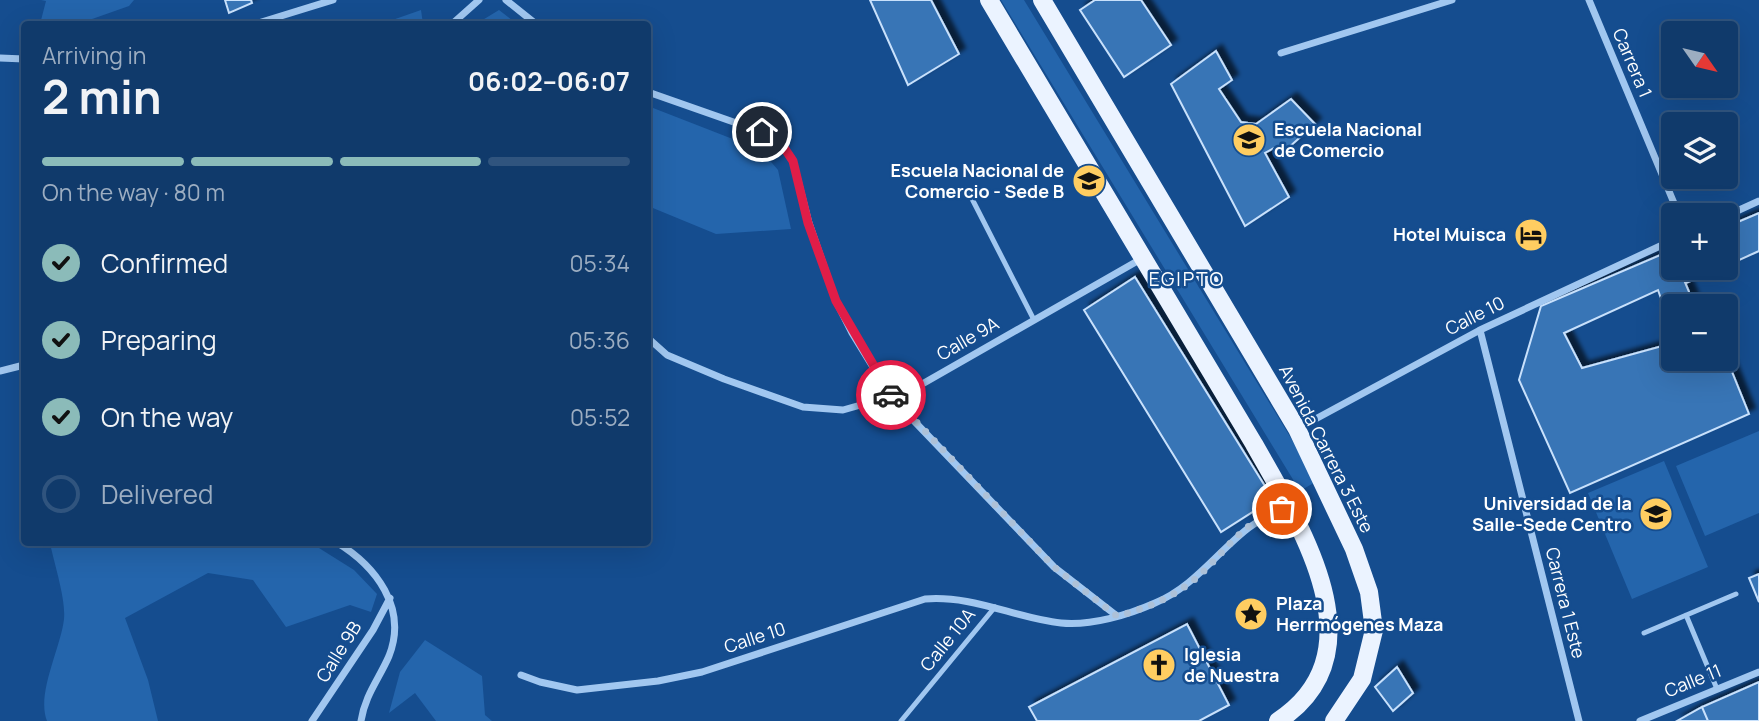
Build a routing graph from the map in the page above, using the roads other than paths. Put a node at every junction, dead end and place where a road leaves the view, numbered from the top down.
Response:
1 (333, 0) edge
2 (479, 0) edge
3 (506, 0) edge
4 (989, 0) edge
5 (1042, 0) edge
6 (1452, 0) edge
7 (1589, 0) edge
8 (265, 21) edge
9 (455, 21) edge
10 (532, 21) edge
11 (1281, 53) dead end
12 (0, 58) edge
13 (21, 59) edge
14 (651, 93) edge
15 (967, 190) dead end
16 (1759, 201) edge
17 (1674, 203) edge
18 (1738, 211) edge
19 (1661, 246) edge
20 (1141, 259) junction
21 (1034, 320) junction
22 (1480, 330) junction
23 (651, 341) edge
24 (21, 366) edge
25 (0, 371) edge
26 (892, 398) junction
27 (1297, 429) junction
28 (1288, 507) junction
29 (342, 546) edge
30 (1736, 594) dead end
31 (390, 598) junction
32 (995, 607) junction
33 (1686, 615) junction
34 (1117, 616) junction
35 (1644, 633) dead end
36 (1759, 672) edge
37 (521, 675) dead end
38 (1717, 688) junction
39 (312, 721) edge
40 (361, 721) edge
41 (901, 721) edge
42 (1278, 721) edge
43 (1334, 721) edge
44 (1579, 721) edge
45 (1640, 721) edge

1 - 8 street
2 - 9 street
3 - 10 street
4 - 20 main road
5 - 27 main road, Avenida Carrera 3 Este
6 - 11 street
7 - 17 street, Carrera 1
12 - 13 street
14 - 26 street
15 - 21 lane
16 - 18 street
19 - 22 street, Calle 10
20 - 21 street, Calle 9A
20 - 28 main road
21 - 26 street, Calle 9A
22 - 27 street, Calle 10
22 - 44 street, Carrera 1 Este
23 - 26 street, Calle 9A
24 - 25 street
26 - 34 street
27 - 43 main road, Avenida Carrera 3 Este
28 - 34 street, Calle 10A
28 - 42 main road
29 - 31 street
30 - 33 lane
31 - 39 street, Calle 9B
31 - 40 street
32 - 34 street, Calle 10A
32 - 37 street, Calle 10
32 - 41 lane, Calle 10A
33 - 35 lane
33 - 38 lane
36 - 38 street, Calle 11
38 - 45 street, Calle 11

